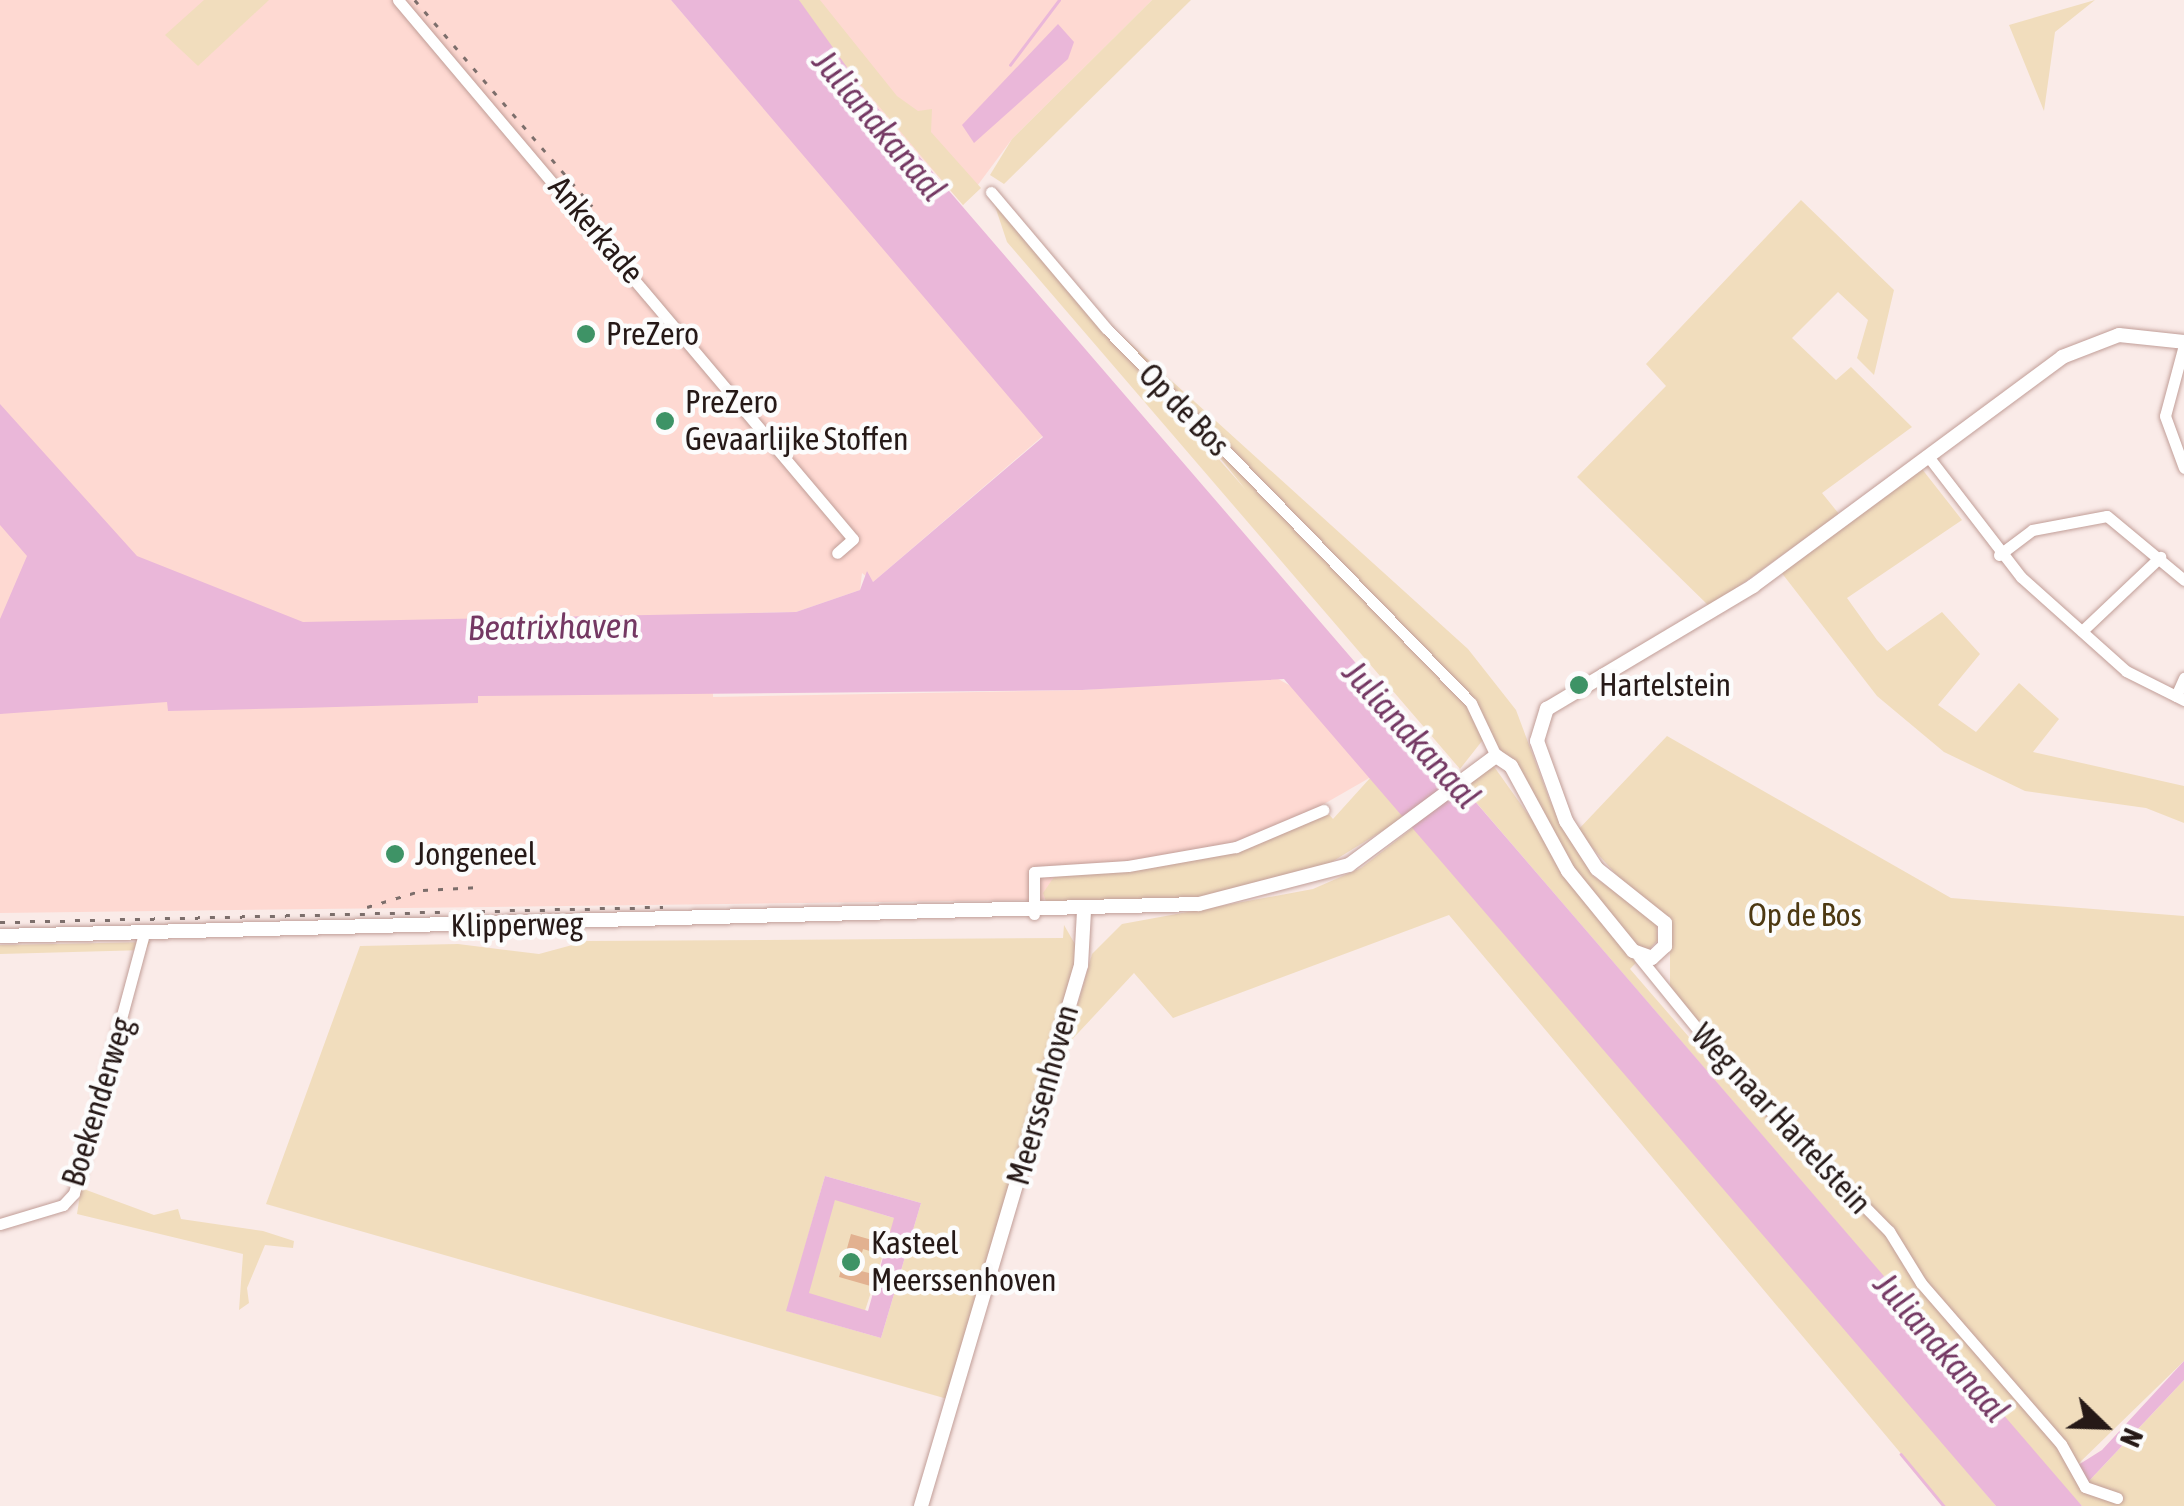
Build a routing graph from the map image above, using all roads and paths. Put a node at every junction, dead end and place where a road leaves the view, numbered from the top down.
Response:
1 (398, 0) edge
2 (991, 192) dead end
3 (2184, 343) edge
4 (1927, 455) junction
5 (2184, 468) edge
6 (837, 553) dead end
7 (1998, 555) junction
8 (2160, 558) junction
9 (2184, 580) edge
10 (2082, 631) junction
11 (2184, 678) edge
12 (2180, 698) edge
13 (1496, 756) junction
14 (1323, 810) dead end
15 (1084, 912) junction
16 (1034, 914) junction
17 (144, 933) junction
18 (0, 936) edge
19 (1639, 957) junction
20 (0, 1224) edge
21 (2117, 1498) dead end
22 (921, 1506) edge

1 - 6 street, Ankerkade
2 - 13 street, Op de Bos
3 - 4 street
3 - 5 street
4 - 7 street
4 - 19 street
7 - 8 street
7 - 10 street
8 - 9 street
8 - 10 street
10 - 12 street
11 - 12 street
13 - 15 street, Klipperweg
13 - 19 street, Op de Bos
14 - 16 street
15 - 16 street, Klipperweg
15 - 22 street, Meerssenhoven
16 - 17 street, Klipperweg
17 - 18 street, Klipperweg
17 - 20 street, Boekenderweg
19 - 21 street, Weg naar Hartelstein

